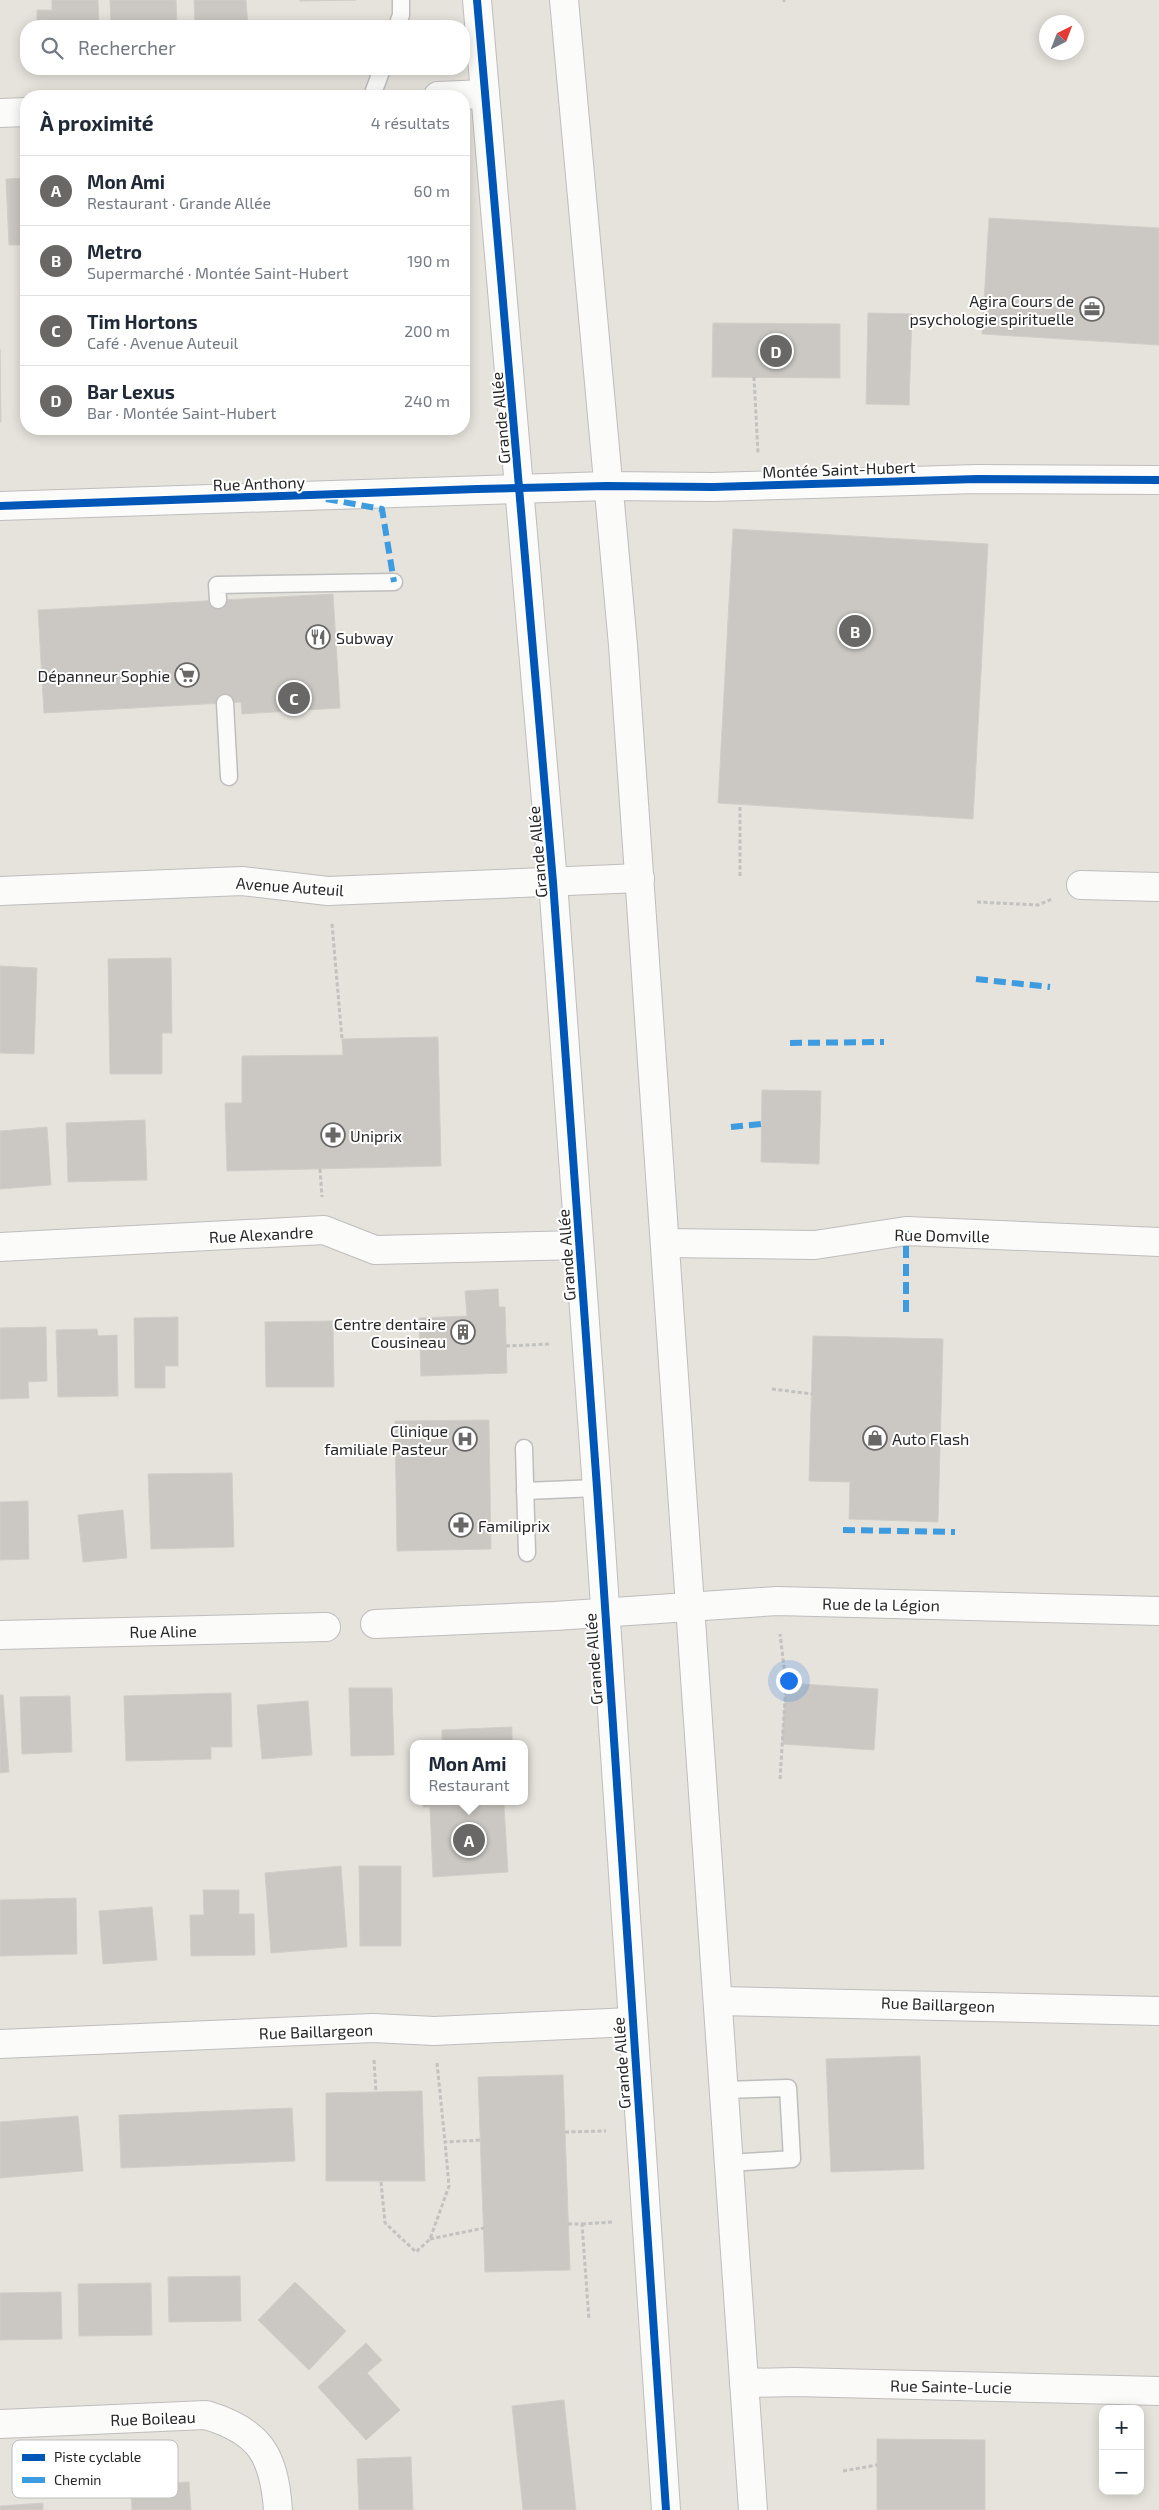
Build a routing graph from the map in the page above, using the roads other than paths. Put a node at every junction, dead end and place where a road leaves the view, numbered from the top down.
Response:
1 (401, 0) edge
2 (477, 0) edge
3 (564, 0) edge
4 (399, 20) edge
5 (380, 75) edge
6 (374, 90) edge
7 (485, 94) junction
8 (470, 95) edge
9 (20, 112) edge
10 (0, 113) edge
11 (1159, 480) edge
12 (607, 486) junction
13 (519, 488) junction
14 (0, 506) edge
15 (394, 582) dead end
16 (218, 600) dead end
17 (225, 703) dead end
18 (229, 777) dead end
19 (640, 878) junction
20 (553, 882) junction
21 (1081, 885) road end
22 (1159, 887) edge
23 (0, 891) edge
24 (1159, 1242) edge
25 (665, 1243) junction
26 (579, 1245) junction
27 (0, 1247) edge
28 (524, 1448) dead end
29 (597, 1488) junction
30 (525, 1491) junction
31 (527, 1552) dead end
32 (690, 1606) junction
33 (1159, 1610) edge
34 (604, 1613) junction
35 (375, 1624) dead end
36 (326, 1626) dead end
37 (0, 1635) edge
38 (718, 2001) junction
39 (1159, 2011) edge
40 (632, 2022) junction
41 (0, 2044) edge
42 (724, 2090) junction
43 (729, 2163) junction
44 (744, 2383) junction
45 (1159, 2391) edge
46 (0, 2424) edge
47 (278, 2510) edge
48 (666, 2510) edge
49 (753, 2510) edge

1 - 4 lane
2 - 7 street, Grande Allée
3 - 12 street
5 - 6 lane
7 - 8 street
7 - 13 street, Grande Allée
9 - 10 street
11 - 12 street, Montée Saint-Hubert
12 - 13 street, Montée Saint-Hubert
12 - 19 street
13 - 14 street, Rue Anthony
13 - 20 street, Grande Allée
15 - 16 lane
17 - 18 lane
19 - 20 street, Avenue Auteuil
19 - 25 street
20 - 23 street, Avenue Auteuil
20 - 26 street, Grande Allée
21 - 22 street
24 - 25 street, Rue Domville
25 - 32 street
26 - 27 street, Rue Alexandre
26 - 29 street, Grande Allée
28 - 30 lane
29 - 30 lane
29 - 34 street, Grande Allée
30 - 31 lane
32 - 33 street, Rue de la Légion
32 - 34 street, Rue de la Légion
32 - 38 street
34 - 35 street
34 - 40 street, Grande Allée
36 - 37 street, Rue Aline
38 - 39 street, Rue Baillargeon
38 - 42 street
40 - 41 street, Rue Baillargeon
40 - 48 street, Grande Allée
42 - 43 street
42 - 43 lane
43 - 44 street
44 - 45 street, Rue Sainte-Lucie
44 - 49 street
46 - 47 street, Rue Boileau

